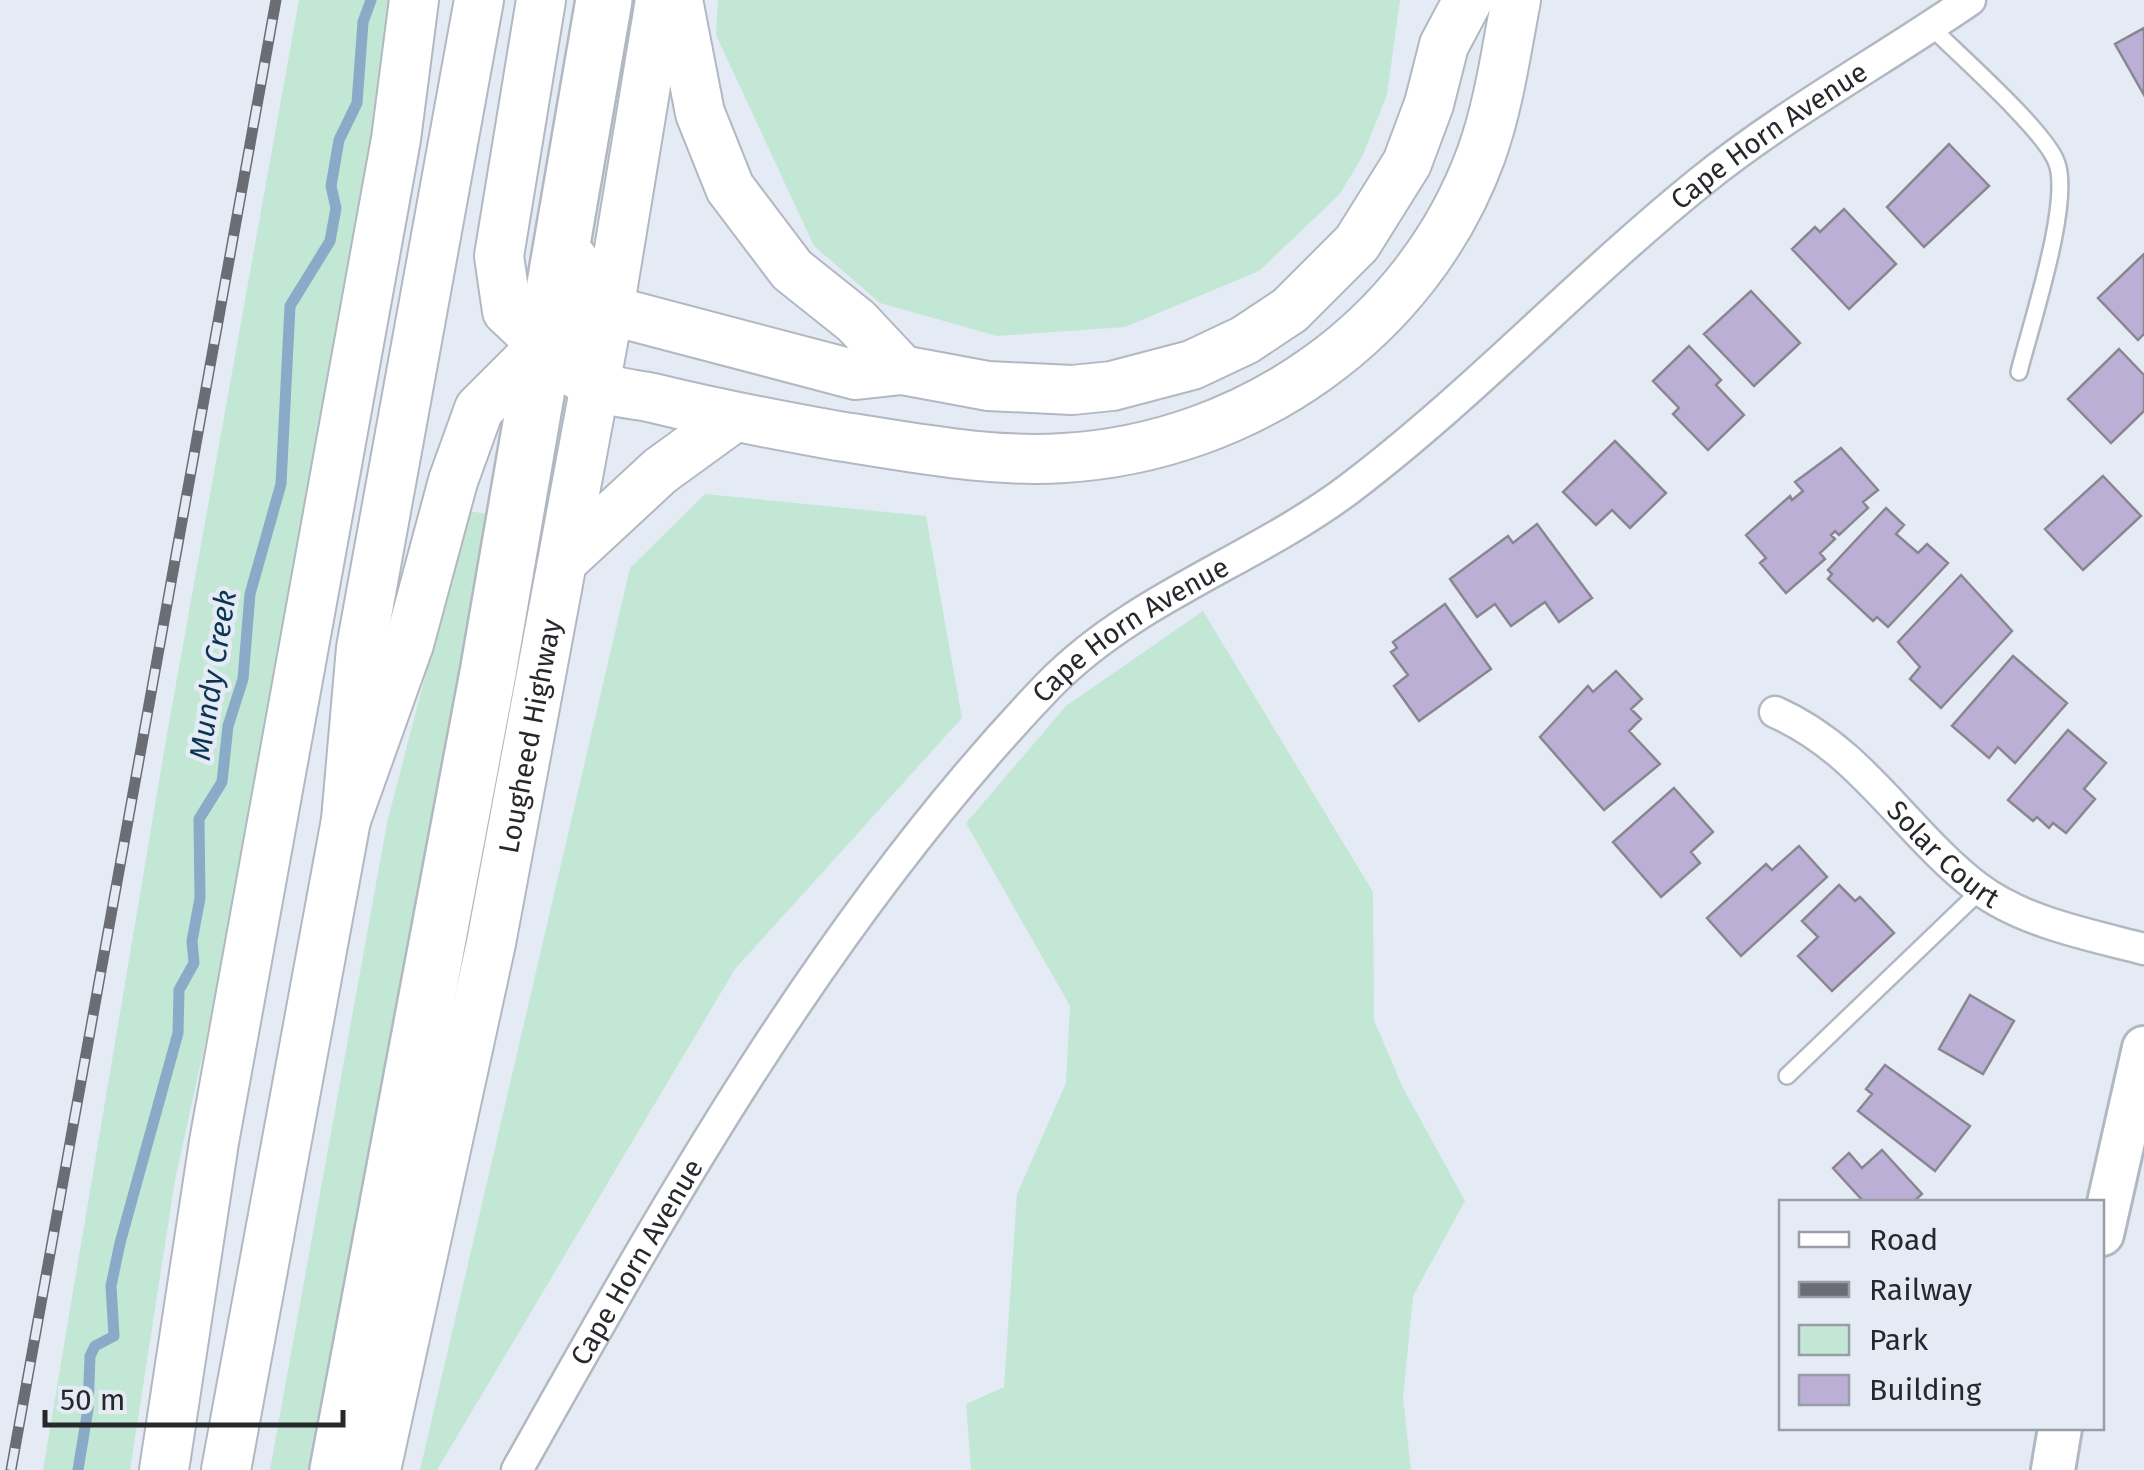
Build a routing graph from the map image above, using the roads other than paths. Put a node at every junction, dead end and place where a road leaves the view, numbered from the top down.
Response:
1 (414, 0) edge
2 (479, 0) edge
3 (541, 0) edge
4 (604, 0) edge
5 (660, 0) edge
6 (678, 0) edge
7 (1468, 0) edge
8 (1516, 0) edge
9 (1970, 0) edge
10 (1440, 22) edge
11 (1930, 26) junction
12 (561, 250) junction
13 (609, 310) junction
14 (544, 344) junction
15 (902, 370) junction
16 (2019, 372) dead end
17 (594, 384) junction
18 (733, 418) junction
19 (564, 560) junction
20 (1775, 712) dead end
21 (346, 820) junction
22 (1981, 890) junction
23 (2144, 949) edge
24 (2144, 1048) edge
25 (1787, 1076) dead end
26 (2136, 1116) edge
27 (2104, 1227) edge
28 (2060, 1430) edge
29 (164, 1470) edge
30 (226, 1470) edge
31 (338, 1470) edge
32 (376, 1470) edge
33 (517, 1470) edge
34 (2053, 1470) edge

1 - 29 main road
2 - 21 main road
3 - 14 main road
4 - 12 highway
5 - 13 main road, Lougheed Highway
6 - 15 main road
7 - 10 main road
8 - 18 main road
9 - 11 street, Cape Horn Avenue
10 - 15 main road
11 - 16 lane
11 - 33 street, Cape Horn Avenue
12 - 13 highway
12 - 14 highway
13 - 14 main road
13 - 15 main road
13 - 17 main road, Lougheed Highway
14 - 17 main road
14 - 21 main road
14 - 31 highway
17 - 18 main road
17 - 19 main road, Lougheed Highway
18 - 19 main road
19 - 32 main road, Lougheed Highway
20 - 22 street, Solar Court
21 - 30 main road
22 - 23 street, Solar Court
22 - 25 lane
24 - 26 main road
26 - 27 main road
28 - 34 main road

